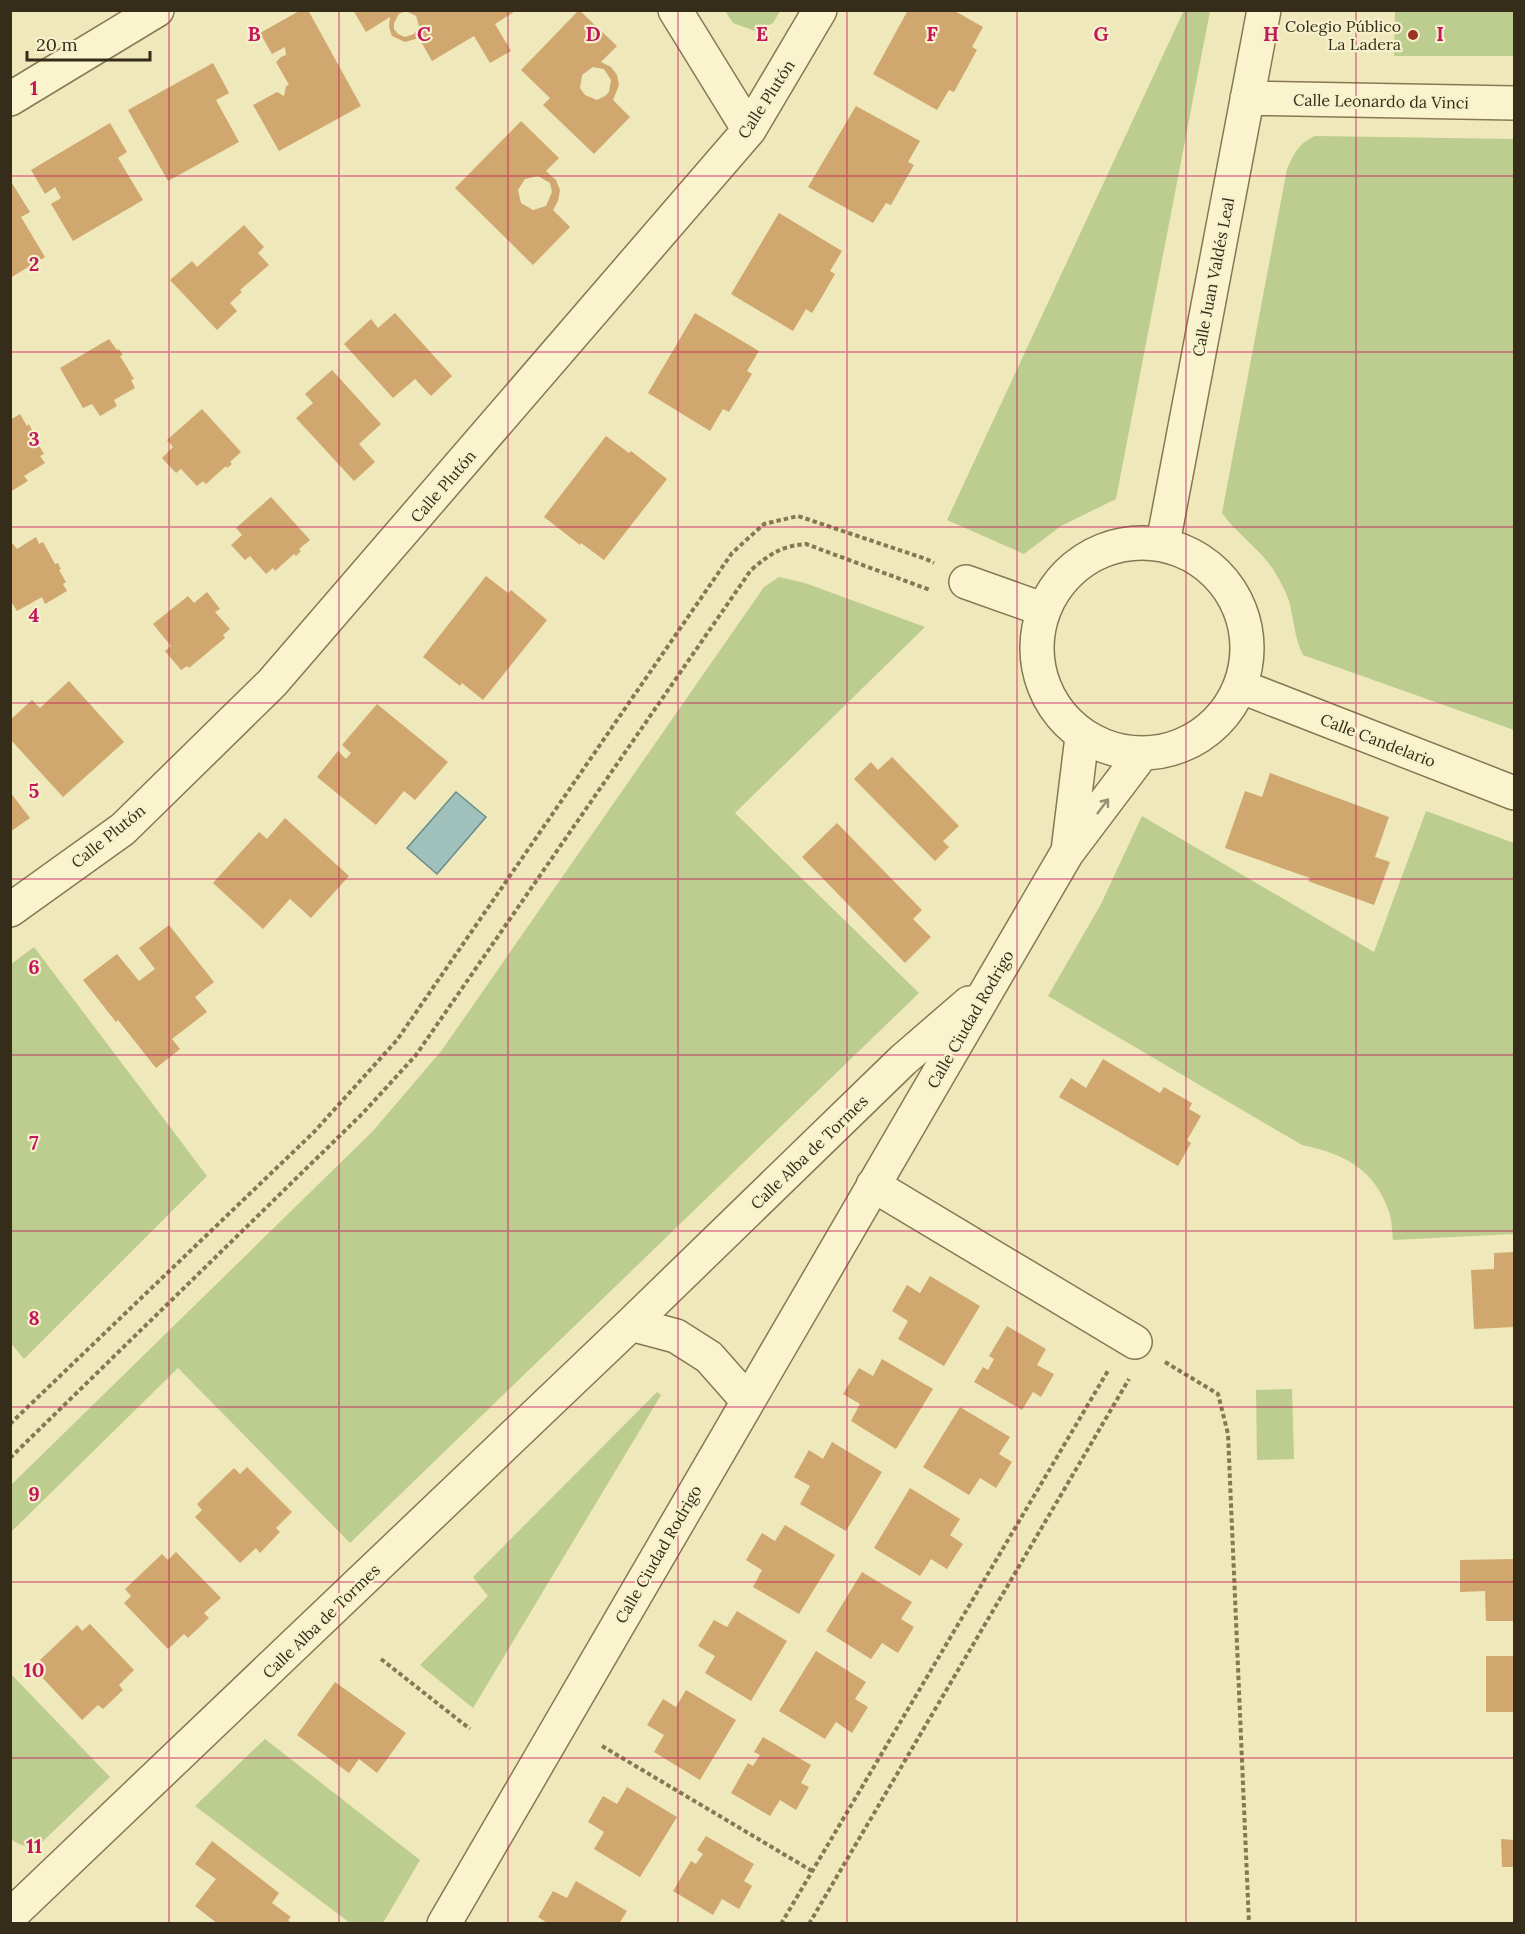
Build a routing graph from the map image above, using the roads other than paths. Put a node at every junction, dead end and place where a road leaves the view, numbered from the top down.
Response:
1 (156, 10) edge
2 (675, 10) edge
3 (820, 10) edge
4 (1264, 10) edge
5 (1247, 98) junction
6 (10, 99) edge
7 (1515, 103) edge
8 (749, 130) junction
9 (1163, 543) junction
10 (951, 587) road end
11 (1042, 609) junction
12 (1242, 687) junction
13 (1082, 737) junction
14 (1141, 755) junction
15 (1515, 793) edge
16 (1067, 853) junction
17 (10, 910) edge
18 (991, 984) junction
19 (873, 1185) junction
20 (631, 1324) junction
21 (1131, 1351) road end
22 (747, 1400) junction
23 (10, 1917) edge
24 (444, 1923) edge

1 - 6 street
2 - 8 street
3 - 8 street, Calle Plutón
4 - 5 street, Calle Juan Valdés Leal
5 - 7 street, Calle Leonardo da Vinci
5 - 9 street, Calle Juan Valdés Leal
8 - 17 street, Calle Plutón
9 - 11 street
9 - 12 street
10 - 11 street
11 - 13 street
12 - 14 street
12 - 15 street, Calle Candelario
13 - 14 street
13 - 16 street, Calle Ciudad Rodrigo
16 -> 14 street, Calle Ciudad Rodrigo
16 - 18 street, Calle Ciudad Rodrigo
18 - 19 street, Calle Ciudad Rodrigo
18 - 20 street, Calle Alba de Tormes
19 - 21 street
19 - 22 street, Calle Ciudad Rodrigo
20 - 22 street
20 - 23 street, Calle Alba de Tormes
22 - 24 street, Calle Ciudad Rodrigo

